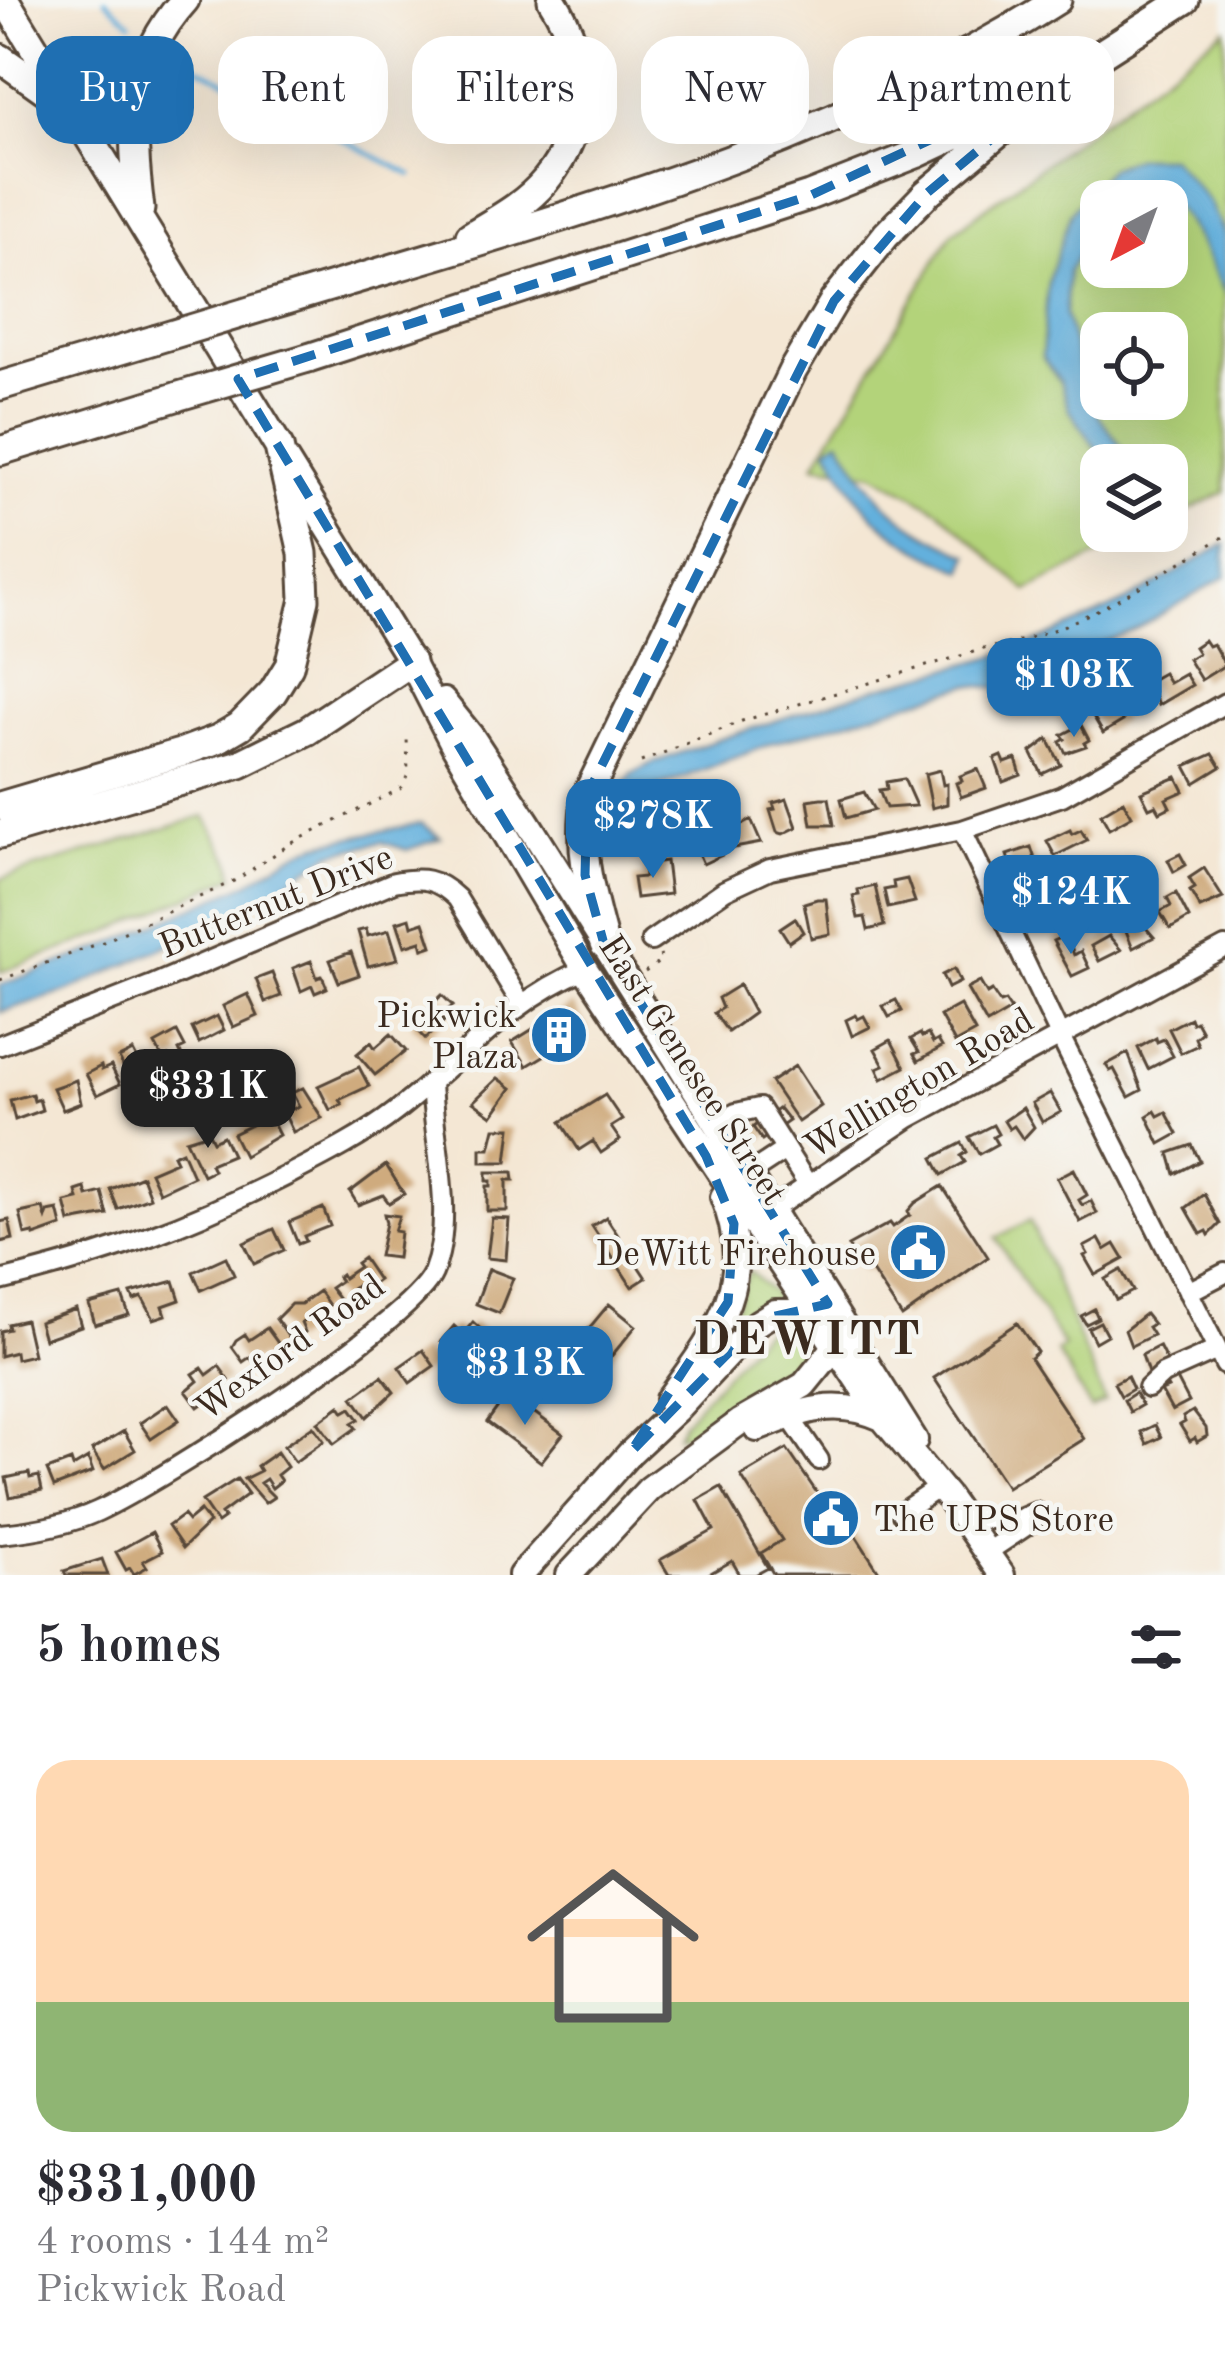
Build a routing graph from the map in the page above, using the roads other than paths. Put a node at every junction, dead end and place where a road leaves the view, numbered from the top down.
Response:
1 (5, 0) edge
2 (185, 0) edge
3 (552, 0) edge
4 (1057, 0) edge
5 (1185, 0) edge
6 (1114, 46) edge
7 (36, 51) edge
8 (0, 58) edge
9 (36, 85) edge
10 (94, 144) edge
11 (937, 144) edge
12 (986, 144) edge
13 (142, 219) junction
14 (444, 253) junction
15 (0, 386) edge
16 (279, 447) junction
17 (0, 451) edge
18 (411, 662) junction
19 (1225, 703) edge
20 (0, 806) edge
21 (962, 830) junction
22 (0, 834) edge
23 (651, 941) road end
24 (1225, 947) edge
25 (616, 964) junction
26 (584, 968) junction
27 (521, 1003) junction
28 (1060, 1036) junction
29 (0, 1045) edge
30 (430, 1082) junction
31 (718, 1124) junction
32 (785, 1150) junction
33 (706, 1156) junction
34 (750, 1173) junction
35 (808, 1185) junction
36 (773, 1209) junction
37 (1225, 1273) edge
38 (0, 1281) edge
39 (1188, 1292) junction
40 (821, 1308) junction
41 (843, 1342) junction
42 (1221, 1358) edge
43 (1148, 1388) dead end
44 (788, 1416) junction
45 (884, 1420) junction
46 (630, 1453) junction
47 (688, 1457) junction
48 (819, 1460) dead end
49 (943, 1492) junction
50 (901, 1513) dead end
51 (962, 1518) junction
52 (0, 1534) edge
53 (993, 1567) edge
54 (520, 1575) edge
55 (569, 1575) edge

1 - 7 highway, East Genesee Street
2 - 13 highway
3 - 14 highway
4 - 14 highway
5 - 6 highway
8 - 9 highway
10 - 13 highway, East Genesee Street
11 - 17 highway, bridge
12 - 25 highway
13 - 16 highway, East Genesee Street
14 - 15 highway, bridge
16 - 18 main road, East Genesee Street
16 - 20 highway
18 - 22 highway
18 - 25 main road, East Genesee Street
18 - 26 main road, East Genesee Street
19 - 21 street
21 - 23 street
21 - 28 street
24 - 28 street, Wellington Road
25 - 26 main road
25 - 31 main road, East Genesee Street
26 - 27 street
26 - 33 main road, East Genesee Street
27 - 29 street, Butternut Drive
27 - 30 street
28 - 35 street, Wellington Road
28 - 39 street
30 - 38 street
30 - 52 street, Wexford Road
31 - 32 street
31 - 34 main road, East Genesee Street
32 - 34 street
32 - 35 street
33 - 40 main road, East Genesee Street
33 - 46 main road
34 - 36 main road, East Genesee Street
35 - 36 street, Wellington Road
36 - 40 main road, East Genesee Street
37 - 39 street
39 - 42 street
40 - 41 main road, East Genesee Street
40 - 46 main road
41 - 45 main road, East Genesee Street
41 - 47 main road
41 - 49 main road, East Genesee Street
42 - 43 street
44 - 45 main road
44 - 47 main road
44 - 48 street
45 - 49 main road, East Genesee Street
46 - 54 main road
47 - 55 main road
49 - 50 street
49 - 51 main road, East Genesee Street
51 - 53 main road, East Genesee Street
51 - 53 street

